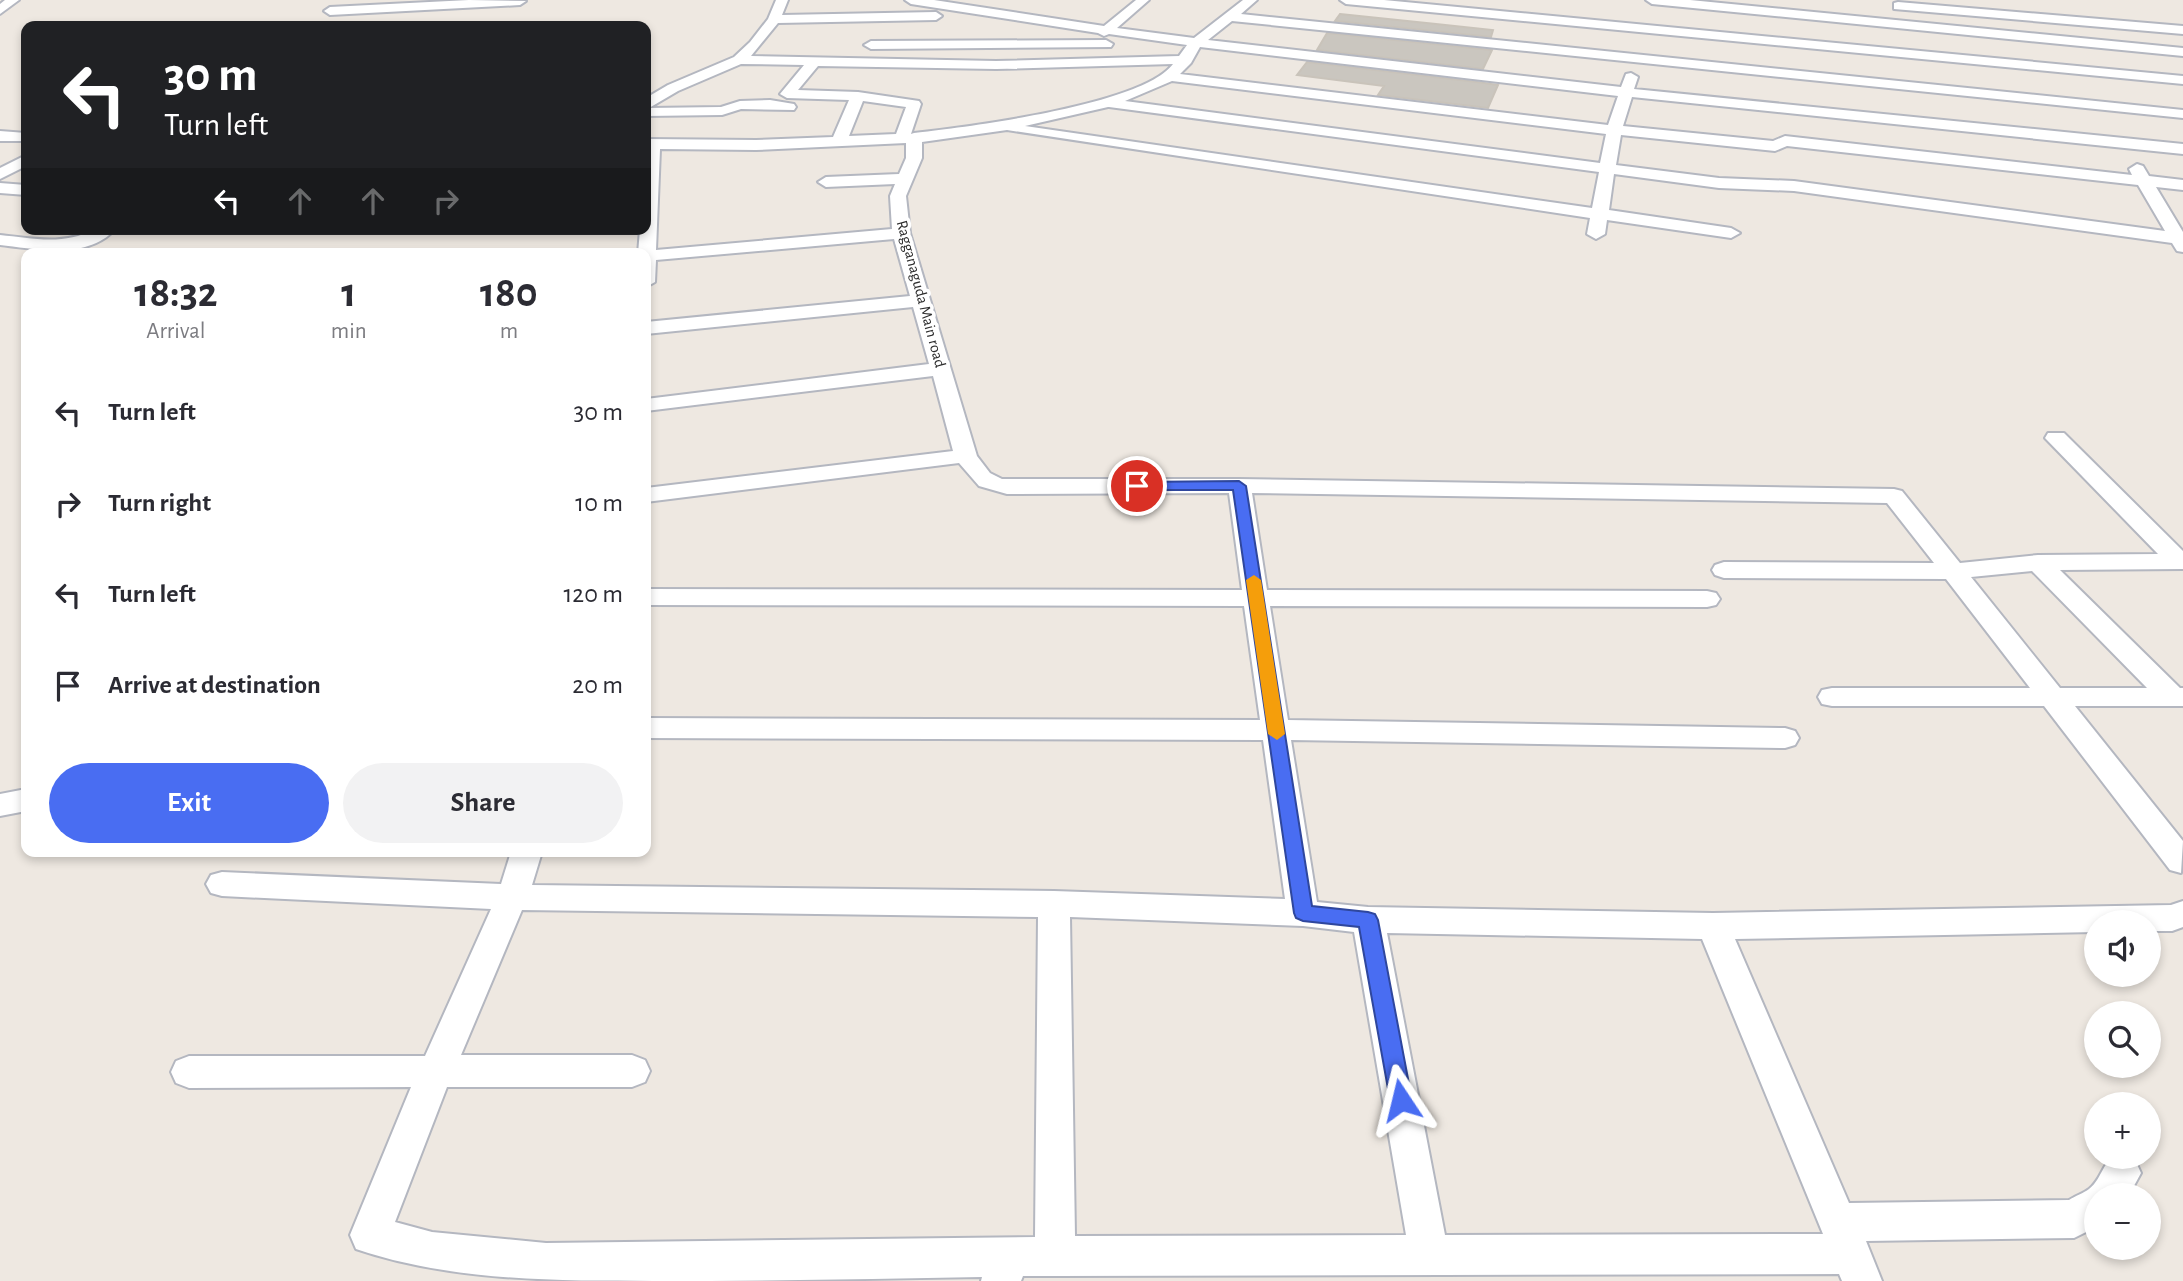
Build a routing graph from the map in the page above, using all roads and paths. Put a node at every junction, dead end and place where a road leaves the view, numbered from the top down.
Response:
1 (13, 0) edge
2 (339, 0) edge
3 (782, 0) edge
4 (1143, 0) edge
5 (1251, 0) edge
6 (1346, 0) edge
7 (1646, 0) edge
8 (1652, 0) edge
9 (520, 1) edge
10 (919, 1) edge
11 (1030, 4) dead end
12 (1885, 5) dead end
13 (0, 10) edge
14 (328, 15) joint
15 (1007, 16) junction
16 (2015, 16) junction
17 (1230, 17) junction
18 (774, 19) junction
19 (1640, 28) junction
20 (2183, 30) edge
21 (1104, 32) junction
22 (2031, 37) junction
23 (1195, 44) junction
24 (852, 45) dead end
25 (2183, 52) edge
26 (739, 60) junction
27 (1186, 60) junction
28 (1634, 60) junction
29 (814, 62) junction
30 (2052, 68) junction
31 (1171, 77) junction
32 (2183, 80) edge
33 (673, 88) junction
34 (711, 90) dead end
35 (737, 92) dead end
36 (1628, 92) junction
37 (787, 94) junction
38 (858, 96) junction
39 (651, 101) edge
40 (1107, 103) junction
41 (651, 112) edge
42 (2183, 114) edge
43 (2087, 122) junction
44 (1002, 127) junction
45 (1614, 130) junction
46 (764, 134) junction
47 (0, 136) edge
48 (21, 137) edge
49 (908, 138) junction
50 (839, 141) junction
51 (2119, 142) junction
52 (651, 145) edge
53 (2183, 149) edge
54 (21, 163) edge
55 (1606, 169) junction
56 (0, 174) edge
57 (904, 179) junction
58 (2145, 180) junction
59 (826, 182) dead end
60 (2183, 185) edge
61 (0, 188) edge
62 (21, 190) edge
63 (1599, 214) junction
64 (901, 233) junction
65 (1731, 233) dead end
66 (1596, 234) dead end
67 (98, 235) edge
68 (0, 240) edge
69 (2181, 241) edge
70 (651, 256) edge
71 (922, 300) junction
72 (651, 327) edge
73 (942, 369) junction
74 (651, 404) edge
75 (2056, 438) dead end
76 (966, 456) junction
77 (1239, 486) junction
78 (651, 494) edge
79 (2181, 561) edge
80 (2038, 563) junction
81 (1724, 570) dead end
82 (1952, 571) junction
83 (1256, 596) junction
84 (651, 597) edge
85 (1707, 598) dead end
86 (1832, 697) dead end
87 (2178, 697) edge
88 (2053, 698) junction
89 (651, 728) edge
90 (1276, 730) junction
91 (1785, 738) dead end
92 (21, 801) edge
93 (0, 805) edge
94 (525, 857) edge
95 (2182, 862) edge
96 (222, 884) dead end
97 (512, 897) junction
98 (1054, 904) junction
99 (1303, 913) junction
100 (2183, 914) edge
101 (1368, 920) junction
102 (1713, 926) junction
103 (632, 1071) dead end
104 (189, 1073) dead end
105 (436, 1073) junction
106 (2084, 1213) edge
107 (1851, 1252) edge
108 (1429, 1254) junction
109 (1055, 1256) junction
110 (1005, 1269) edge

1 - 13 street
2 - 14 street
3 - 18 street
4 - 21 street
5 - 17 street
6 - 19 street
7 - 19 street
8 - 22 street
9 - 14 street
10 - 15 street
11 - 15 street
12 - 16 street
15 - 18 street
15 - 21 street
16 - 20 street
16 - 22 street
17 - 23 street
17 - 28 street
18 - 26 street
19 - 28 street
19 - 30 street
21 - 23 street
22 - 25 street
22 - 30 street
23 - 24 street
23 - 27 street
23 - 36 street
26 - 29 street
26 - 33 street
27 - 29 street
27 - 31 street
28 - 36 street
28 - 43 street
29 - 37 street
30 - 32 street
30 - 43 street
31 - 40 street
31 - 45 street
33 - 34 street
33 - 39 street
35 - 37 street
36 - 43 street
36 - 45 street
37 - 38 street
38 - 49 street, Ragganaguda Main road
38 - 50 street
40 - 44 street
40 - 55 street
41 - 46 street
42 - 43 street
43 - 51 street
44 - 49 street
44 - 63 street
45 - 55 street
45 - 58 street
46 - 50 street
46 - 52 street
47 - 48 street
49 - 50 street
49 - 57 street, Ragganaguda Main road
51 - 53 street
51 - 58 street
54 - 56 street
55 - 63 street
55 - 69 street
57 - 59 street
57 - 64 street, Ragganaguda Main road
58 - 60 street
58 - 69 street
61 - 62 street
63 - 65 street
63 - 66 street
64 - 70 street
64 - 71 street, Ragganaguda Main road
67 - 68 street
71 - 72 street
71 - 73 street, Ragganaguda Main road
73 - 74 street
73 - 76 street, Ragganaguda Main road
75 - 79 street
76 - 77 street, Ragganaguda Main road
76 - 78 street
77 - 82 street
77 - 83 street
79 - 80 street
80 - 82 street
80 - 87 street
81 - 82 street
82 - 88 street
83 - 84 street
83 - 85 street
83 - 90 street
86 - 88 street
87 - 88 street
88 - 95 street
89 - 90 street
90 - 91 street
90 - 99 street
92 - 93 street
94 - 97 street
96 - 97 street
97 - 98 street
97 - 105 street
98 - 99 street
98 - 109 street
99 - 101 street
100 - 102 street
101 - 102 street
101 - 108 street
102 - 107 street
103 - 105 street
104 - 105 street
105 - 110 street
106 - 107 street
107 - 108 street
108 - 109 street
109 - 110 street

